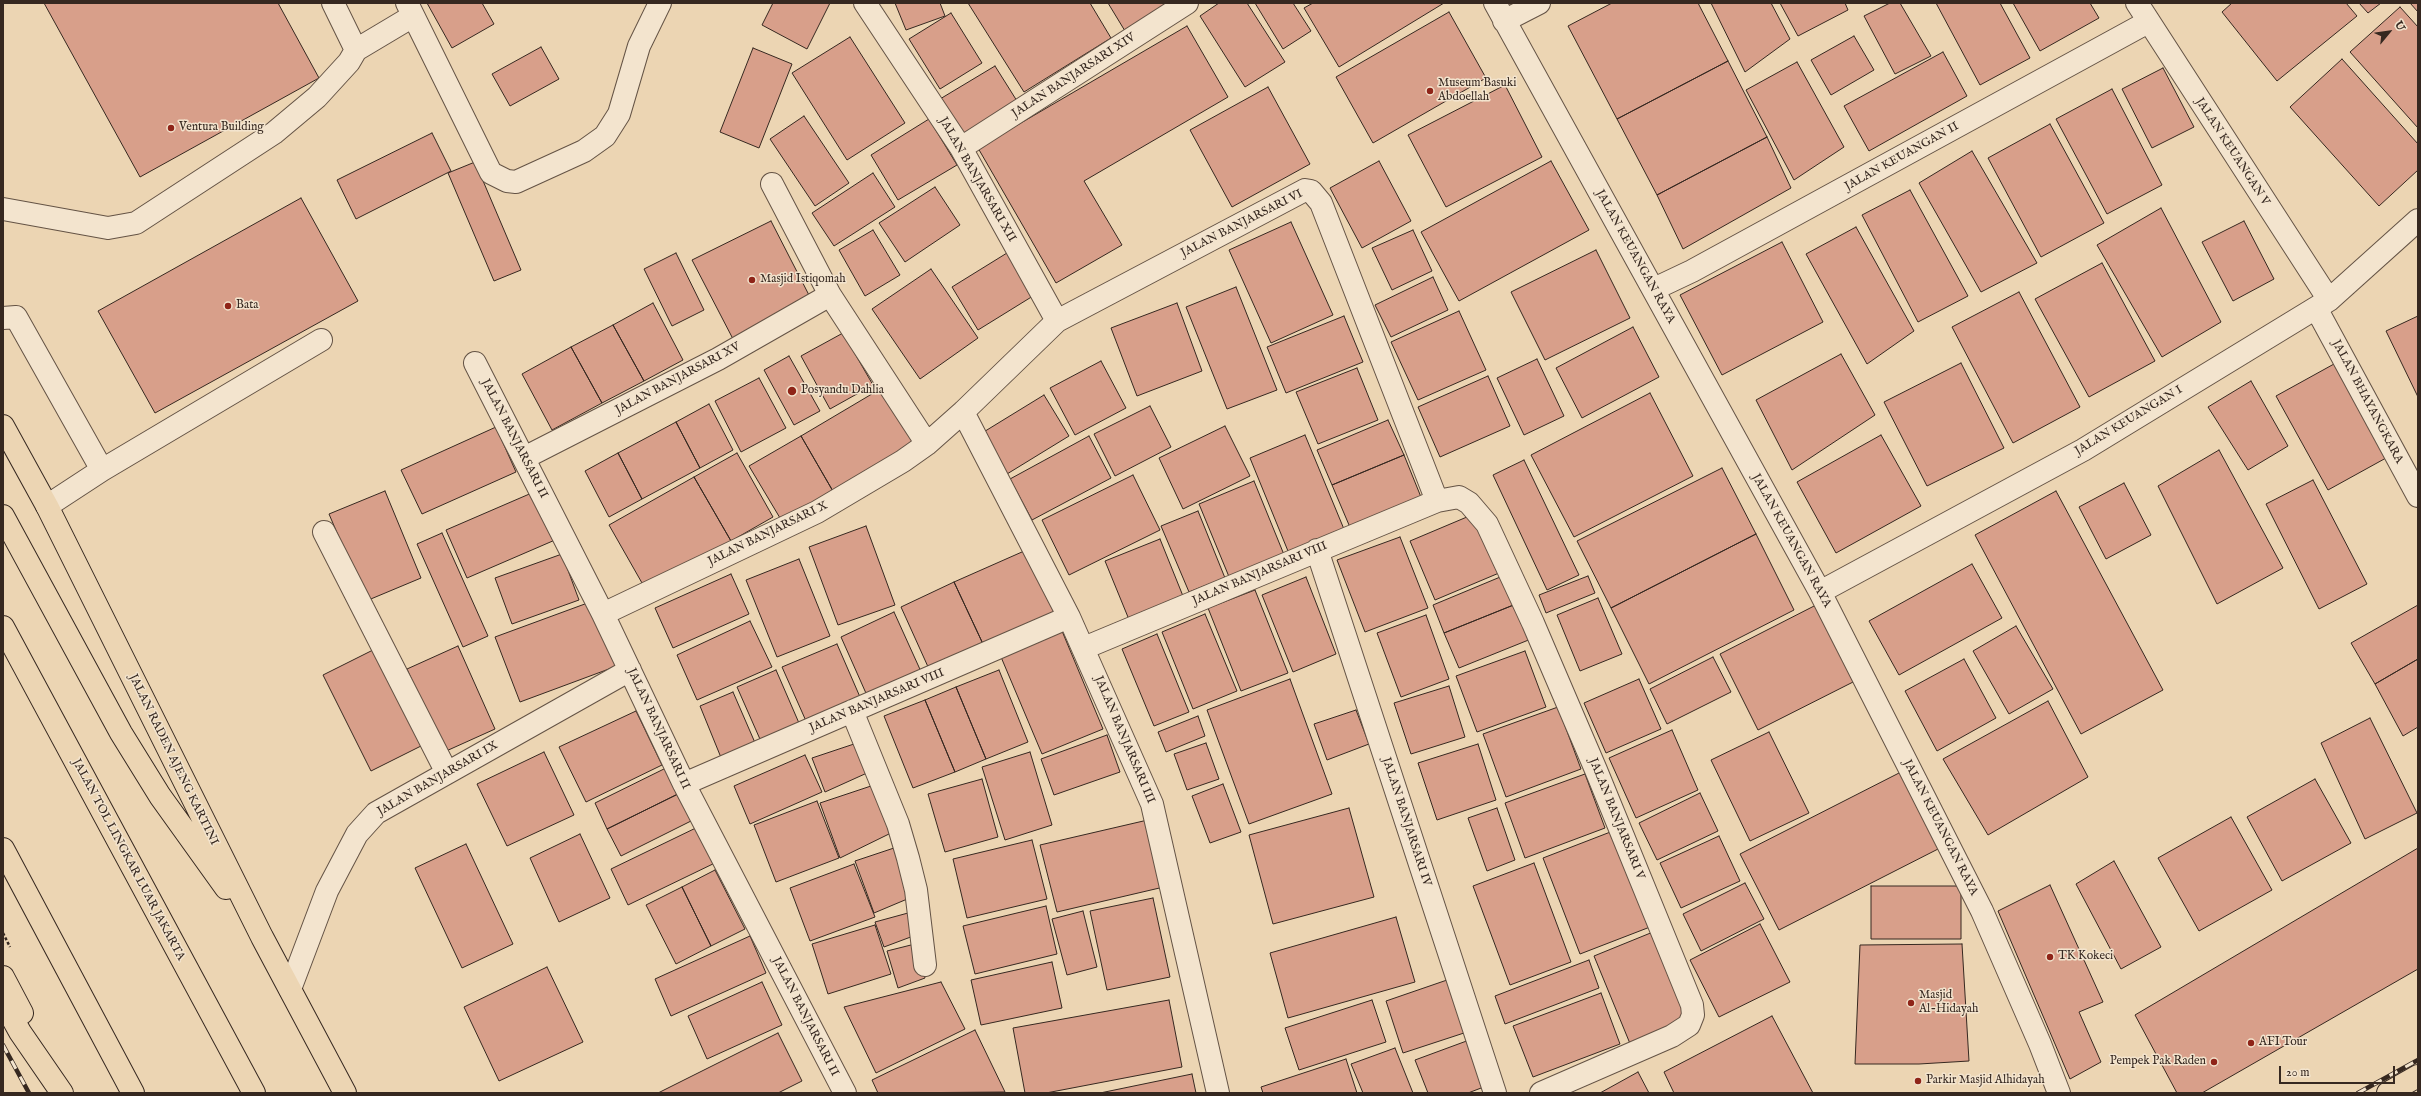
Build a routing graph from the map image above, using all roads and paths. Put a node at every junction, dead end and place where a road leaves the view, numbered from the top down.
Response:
1 (333, 3) edge
2 (660, 3) edge
3 (865, 3) edge
4 (1187, 3) edge
5 (1539, 3) edge
6 (2137, 3) edge
7 (410, 9) edge
8 (1499, 12) edge
9 (2148, 22) junction
10 (356, 50) junction
11 (961, 148) junction
12 (772, 184) dead end
13 (3, 209) edge
14 (2418, 220) edge
15 (1654, 289) junction
16 (830, 295) junction
17 (2323, 304) junction
18 (3, 318) edge
19 (1056, 321) junction
20 (322, 340) dead end
21 (475, 363) dead end
22 (963, 412) junction
23 (3, 426) edge
24 (927, 444) junction
25 (524, 458) junction
26 (102, 470) junction
27 (2418, 496) edge
28 (1437, 501) junction
29 (47, 506) junction
30 (3, 516) edge
31 (324, 532) dead end
32 (1317, 550) junction
33 (1820, 592) junction
34 (603, 614) junction
35 (1069, 617) junction
36 (3, 627) edge
37 (1084, 648) junction
38 (630, 670) junction
39 (852, 711) junction
40 (447, 773) junction
41 (684, 784) junction
42 (3, 849) edge
43 (262, 937) junction
44 (925, 965) dead end
45 (3, 977) edge
46 (290, 989) junction
47 (3, 1001) edge
48 (49, 1072) junction
49 (2418, 1076) edge
50 (62, 1093) edge
51 (133, 1093) edge
52 (254, 1093) edge
53 (343, 1093) edge
54 (845, 1093) edge
55 (1218, 1093) edge
56 (1495, 1093) edge
57 (1541, 1093) edge
58 (2058, 1093) edge
59 (2388, 1093) edge

1 - 10 street
2 - 7 street
3 - 11 street, JALAN BANJARSARI XII
4 - 11 street, JALAN BANJARSARI XIV
5 - 8 street
6 - 9 street, JALAN KEUANGAN V
7 - 10 street
8 - 15 street, JALAN KEUANGAN RAYA
9 - 15 street, JALAN KEUANGAN II
9 - 17 street, JALAN KEUANGAN V
10 - 13 street
11 - 19 street, JALAN BANJARSARI XII
12 - 16 street
14 - 17 street, JALAN KEUANGAN I
15 - 33 street, JALAN KEUANGAN RAYA
16 - 24 street
16 - 25 street, JALAN BANJARSARI XV
17 - 27 street, JALAN BHAYANGKARA
17 - 33 street, JALAN KEUANGAN I
18 - 26 street
19 - 22 street, JALAN BANJARSARI VI
19 - 28 street, JALAN BANJARSARI VI
20 - 26 street
21 - 25 street, JALAN BANJARSARI II
22 - 24 street, JALAN BANJARSARI VI
22 - 35 street, JALAN BANJARSARI III
23 - 29 main road, JALAN RADEN AJENG KARTINI
24 - 34 street, JALAN BANJARSARI X
25 - 34 street, JALAN BANJARSARI II
26 - 29 street
28 - 32 street, JALAN BANJARSARI VIII
28 - 57 street, JALAN BANJARSARI V
29 - 43 main road, JALAN RADEN AJENG KARTINI
30 - 43 main road
31 - 40 street
32 - 37 street, JALAN BANJARSARI VIII
32 - 56 street, JALAN BANJARSARI IV
33 - 58 street, JALAN KEUANGAN RAYA
34 - 38 street, JALAN BANJARSARI II
35 - 37 street, JALAN BANJARSARI III
35 - 39 street, JALAN BANJARSARI VIII
36 - 52 main road, JALAN TOL LINGKAR LUAR JAKARTA
37 - 55 street, JALAN BANJARSARI III
38 - 40 street, JALAN BANJARSARI IX
38 - 41 street, JALAN BANJARSARI II
39 - 41 street, JALAN BANJARSARI VIII
39 - 44 street
40 - 46 street, JALAN BANJARSARI IX
41 - 54 street, JALAN BANJARSARI II
42 - 51 main road
43 - 46 main road, JALAN RADEN AJENG KARTINI
45 - 48 main road
46 - 53 main road, JALAN RADEN AJENG KARTINI
47 - 48 main road
48 - 50 main road
49 - 59 main road

